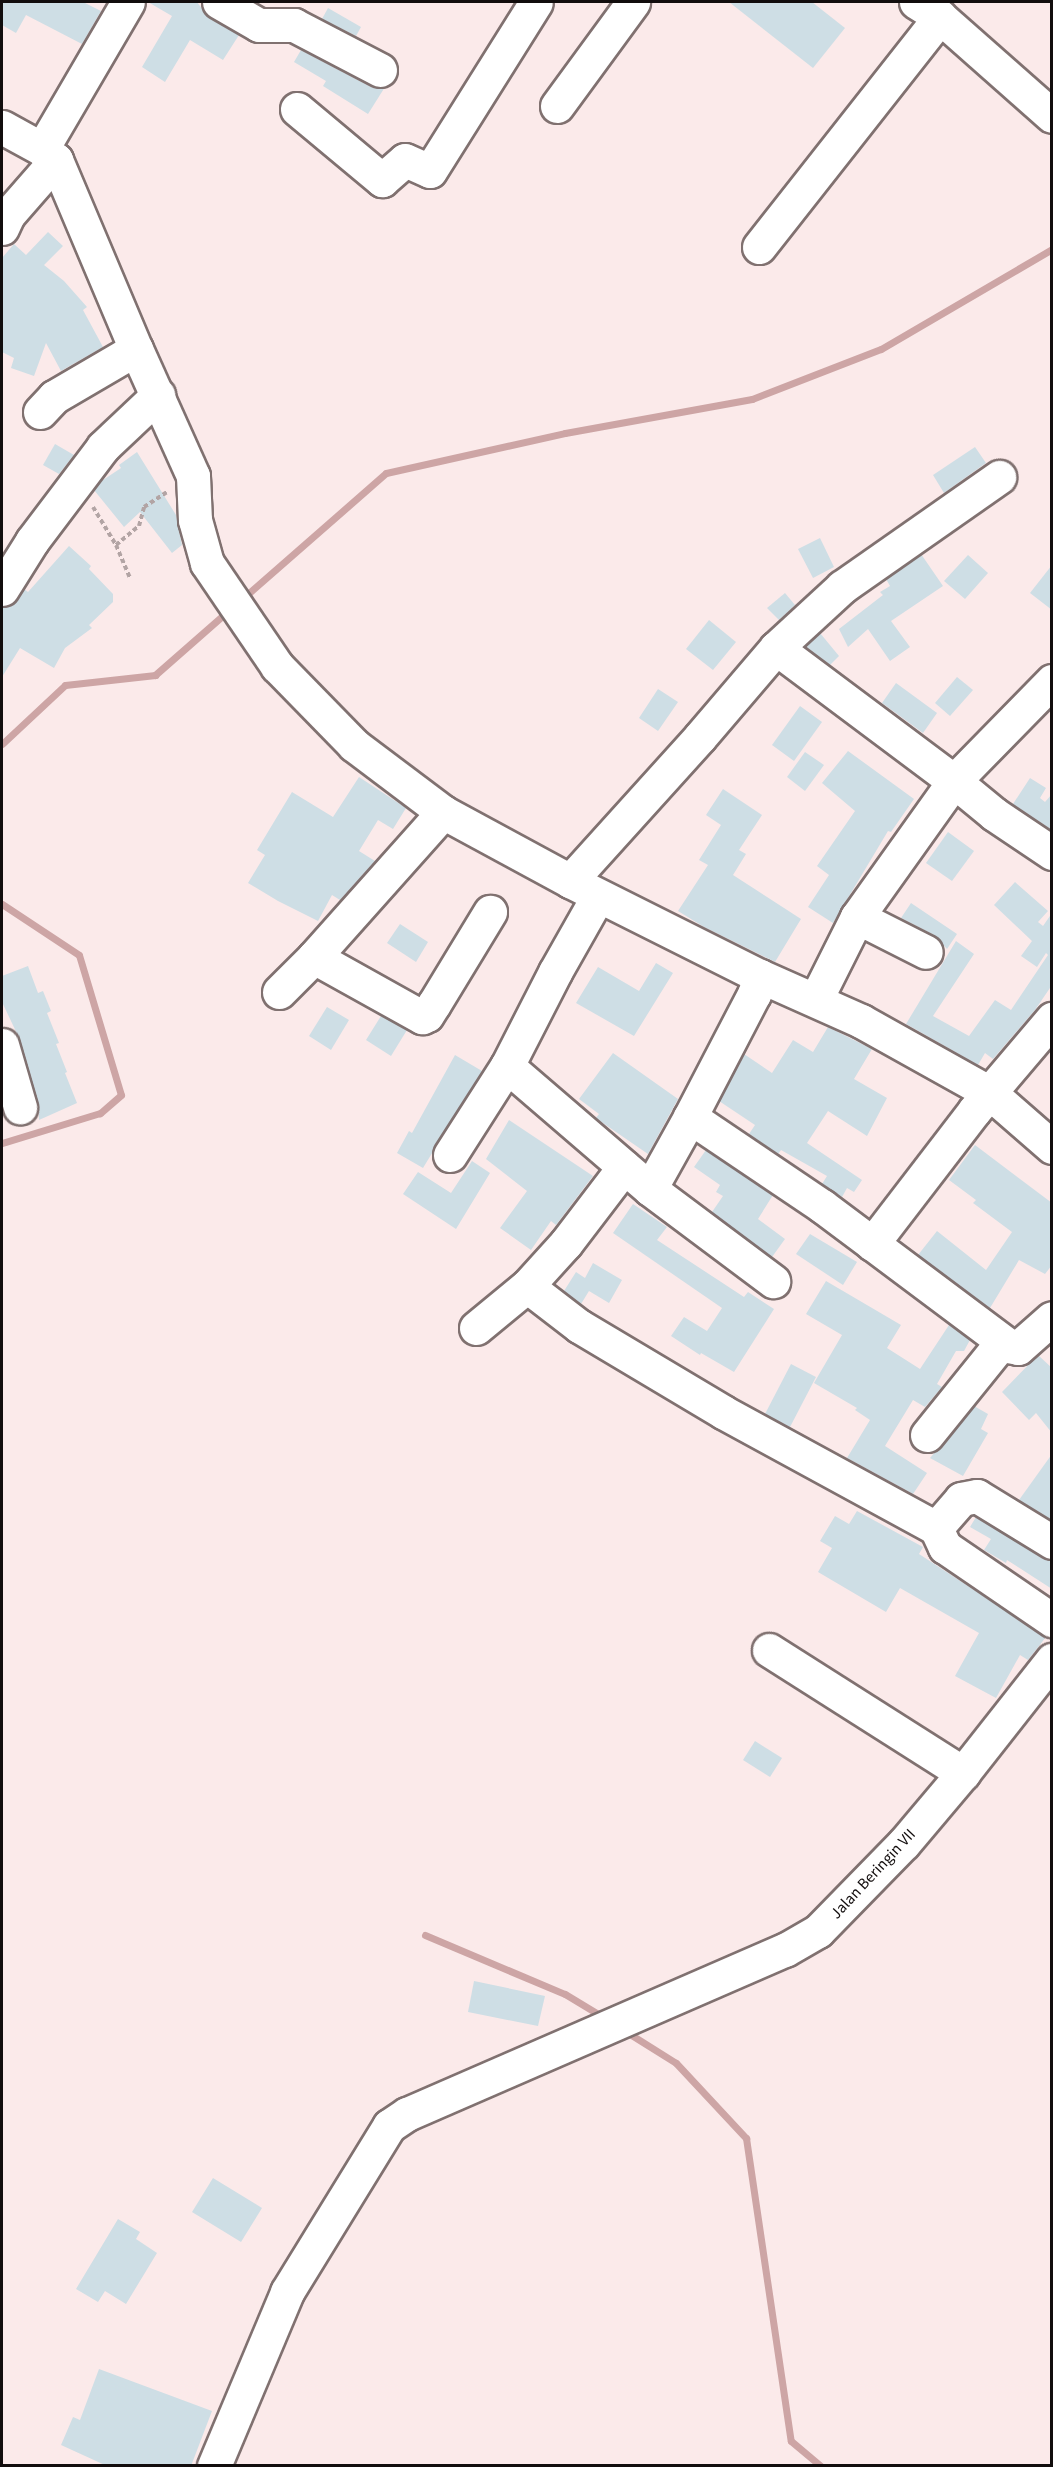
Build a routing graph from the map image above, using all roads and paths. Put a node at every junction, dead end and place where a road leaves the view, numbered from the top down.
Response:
1 (128, 2) edge
2 (219, 2) edge
3 (536, 2) edge
4 (633, 2) edge
5 (928, 9) edge
6 (380, 70) dead end
7 (557, 106) dead end
8 (297, 109) dead end
9 (1052, 116) edge
10 (2, 127) edge
11 (49, 154) junction
12 (2, 228) edge
13 (759, 247) dead end
14 (135, 349) junction
15 (158, 395) junction
16 (40, 412) dead end
17 (193, 476) junction
18 (999, 477) dead end
19 (76, 481) junction
20 (116, 545) junction
21 (130, 578) dead end
22 (2, 589) edge
23 (776, 648) junction
24 (1052, 681) edge
25 (954, 780) junction
26 (443, 812) junction
27 (1052, 853) edge
28 (584, 889) junction
29 (490, 912) dead end
30 (857, 917) junction
31 (926, 952) dead end
32 (314, 957) junction
33 (757, 985) junction
34 (279, 992) dead end
35 (816, 999) junction
36 (1052, 1019) edge
37 (2, 1046) edge
38 (507, 1066) junction
39 (983, 1101) junction
40 (20, 1107) dead end
41 (690, 1117) junction
42 (1052, 1147) edge
43 (450, 1155) dead end
44 (624, 1167) junction
45 (650, 1189) junction
46 (872, 1244) junction
47 (773, 1281) dead end
48 (526, 1286) junction
49 (476, 1328) dead end
50 (1048, 1329) edge
51 (1002, 1342) junction
52 (927, 1435) dead end
53 (936, 1528) junction
54 (1052, 1542) edge
55 (1052, 1620) edge
56 (769, 1650) dead end
57 (1052, 1660) edge
58 (963, 1773) junction
59 (214, 2466) edge

1 - 11 street
2 - 6 street
3 - 8 street
4 - 7 street
5 - 9 street
5 - 13 street
10 - 11 street
11 - 12 street
11 - 14 street
14 - 15 street
14 - 16 street
15 - 17 street
15 - 19 street
17 - 20 path
17 - 26 street
18 - 23 street
19 - 20 path
19 - 22 street
20 - 21 path
23 - 25 street
23 - 28 street
24 - 25 street
25 - 27 street
25 - 30 street
26 - 28 street
26 - 32 street
28 - 33 street
28 - 38 street
29 - 32 street
30 - 31 street
30 - 35 street
32 - 34 street
33 - 35 street
33 - 41 street
35 - 39 street
36 - 39 street
37 - 40 street
38 - 43 street
38 - 44 street
39 - 42 street
39 - 46 street
41 - 45 street
41 - 46 street
44 - 45 street
44 - 48 street
45 - 47 street
46 - 51 street
48 - 49 street
48 - 53 street
50 - 51 street
51 - 52 street
53 - 54 street
53 - 55 street
56 - 58 street
57 - 58 street, Jalan Beringin VII
58 - 59 street, Jalan Beringin VII

